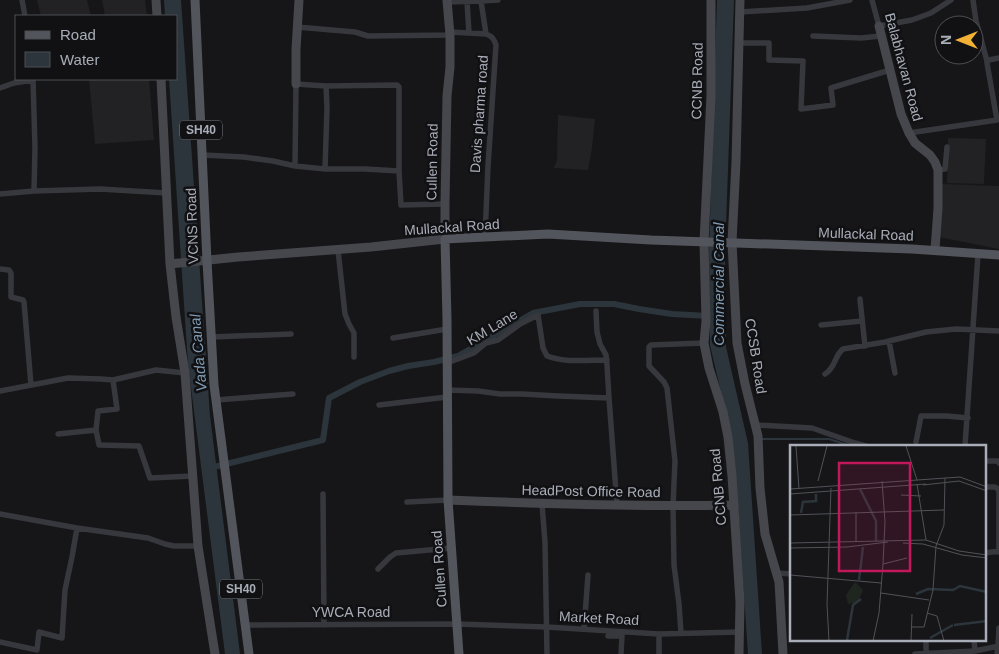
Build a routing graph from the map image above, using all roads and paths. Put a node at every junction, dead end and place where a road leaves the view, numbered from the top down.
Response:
1 (22, 0) edge
2 (156, 0) edge
3 (195, 0) edge
4 (299, 0) edge
5 (498, 0) edge
6 (711, 0) edge
7 (740, 0) edge
8 (850, 0) edge
9 (872, 0) edge
10 (951, 0) edge
11 (973, 0) edge
12 (447, 1) edge
13 (467, 1) junction
14 (481, 1) edge
15 (740, 12) junction
16 (25, 15) edge
17 (158, 15) edge
18 (878, 26) junction
19 (297, 27) junction
20 (469, 33) junction
21 (450, 34) junction
22 (486, 34) junction
23 (813, 36) dead end
24 (881, 36) junction
25 (739, 43) junction
26 (999, 58) edge
27 (987, 61) junction
28 (890, 70) junction
29 (33, 80) edge
30 (162, 80) edge
31 (296, 84) junction
32 (326, 86) junction
33 (0, 88) edge
34 (909, 133) junction
35 (947, 147) dead end
36 (202, 155) junction
37 (295, 166) junction
38 (325, 169) junction
39 (938, 170) junction
40 (399, 171) junction
41 (34, 191) junction
42 (167, 193) junction
43 (0, 194) edge
44 (445, 204) junction
45 (485, 236) junction
46 (445, 239) junction
47 (705, 242) junction
48 (730, 242) junction
49 (338, 250) junction
50 (935, 250) junction
51 (978, 254) junction
52 (999, 255) edge
53 (205, 261) junction
54 (172, 264) junction
55 (0, 269) edge
56 (860, 300) dead end
57 (596, 312) dead end
58 (862, 321) junction
59 (821, 325) dead end
60 (447, 329) junction
61 (973, 330) junction
62 (999, 331) edge
63 (291, 334) dead end
64 (211, 337) junction
65 (393, 338) dead end
66 (889, 341) junction
67 (704, 343) junction
68 (865, 346) junction
69 (354, 358) dead end
70 (447, 359) junction
71 (607, 360) junction
72 (184, 373) junction
73 (895, 373) dead end
74 (826, 374) dead end
75 (113, 380) junction
76 (31, 385) junction
77 (0, 391) edge
78 (293, 394) dead end
79 (447, 394) junction
80 (609, 398) junction
81 (216, 400) junction
82 (379, 405) dead end
83 (968, 418) junction
84 (756, 426) junction
85 (96, 430) junction
86 (58, 434) dead end
87 (916, 442) dead end
88 (864, 445) edge
89 (965, 445) edge
90 (986, 461) edge
91 (999, 462) edge
92 (193, 476) junction
93 (986, 487) edge
94 (323, 494) dead end
95 (448, 500) junction
96 (407, 502) dead end
97 (542, 504) junction
98 (617, 504) junction
99 (734, 505) junction
100 (672, 506) junction
101 (0, 514) edge
102 (77, 528) junction
103 (198, 546) junction
104 (451, 548) junction
105 (999, 552) edge
106 (986, 553) edge
107 (378, 569) dead end
108 (776, 573) junction
109 (790, 574) edge
110 (588, 575) dead end
111 (457, 624) junction
112 (246, 625) junction
113 (324, 625) junction
114 (546, 627) junction
115 (999, 628) edge
116 (584, 629) junction
117 (739, 632) junction
118 (681, 633) junction
119 (659, 634) junction
120 (608, 636) dead end
121 (0, 642) edge
122 (974, 642) edge
123 (999, 646) edge
124 (974, 651) junction
125 (215, 654) edge
126 (249, 654) edge
127 (459, 654) edge
128 (547, 654) edge
129 (621, 654) edge
130 (659, 654) edge
131 (739, 654) edge
132 (783, 654) edge
133 (915, 654) edge
134 (926, 654) edge
135 (997, 654) edge

1 - 16 street
2 - 17 main road
3 - 36 main road, VCNS Road / SH40
4 - 19 main road
5 - 14 street
6 - 47 main road, CCNB Road
7 - 15 main road, CCSB Road
8 - 15 street
9 - 18 street, Balabhavan Road
10 - 18 street
11 - 27 street
12 - 13 street
12 - 21 main road, Cullen Road
13 - 14 street
13 - 20 street
14 - 22 street, Davis pharma road
15 - 25 main road, CCSB Road
18 - 24 main road, Balabhavan Road
19 - 21 street
19 - 31 main road
20 - 21 street
20 - 22 street
21 - 44 main road, Cullen Road
22 - 45 street, Davis pharma road
23 - 24 street
24 - 28 main road, Balabhavan Road
25 - 28 street
25 - 48 main road, CCSB Road
26 - 27 street
27 - 34 street
28 - 34 main road, Balabhavan Road
29 - 33 street
29 - 41 street
30 - 42 main road
31 - 32 street
31 - 37 street
32 - 38 street
32 - 40 street
34 - 39 main road, Balabhavan Road
35 - 39 street
36 - 37 street
36 - 53 main road, VCNS Road / SH40
37 - 38 street
38 - 40 street
39 - 50 main road
40 - 44 street
41 - 42 street
41 - 43 street
42 - 54 main road
44 - 46 main road, Cullen Road
45 - 46 main road, Mullackal Road
45 - 47 main road, Mullackal Road
46 - 49 main road, Mullackal Road
46 - 60 main road, Cullen Road
47 - 48 main road, Mullackal Road
47 - 67 main road, CCNB Road
48 - 50 main road, Mullackal Road
48 - 84 main road, CCSB Road
49 - 53 main road, Mullackal Road
49 - 69 street
50 - 51 main road, Mullackal Road
51 - 52 main road, Mullackal Road
51 - 61 street
53 - 54 main road, Mullackal Road
53 - 64 main road, VCNS Road / SH40
54 - 72 main road
55 - 76 street
56 - 58 street
57 - 71 street
58 - 59 street
58 - 68 street
60 - 65 street
60 - 70 main road, Cullen Road
61 - 62 street
61 - 66 street
61 - 83 street
63 - 64 street
64 - 81 main road, VCNS Road / SH40
66 - 68 street
66 - 73 street
67 - 99 main road, CCNB Road
67 - 100 street
68 - 74 street
70 - 71 street, KM Lane
70 - 79 main road, Cullen Road
71 - 80 street
72 - 75 street
72 - 92 main road
75 - 76 street
75 - 85 street
76 - 77 street
78 - 81 street
79 - 80 street
79 - 82 street
79 - 95 main road, Cullen Road
80 - 98 street
81 - 112 main road, VCNS Road / SH40
83 - 87 street
83 - 89 street
84 - 88 street
84 - 108 main road, CCSB Road
85 - 86 street
85 - 92 street
90 - 91 street
92 - 103 main road
93 - 105 street
94 - 113 street
95 - 96 street
95 - 97 main road, HeadPost Office Road
95 - 104 main road, Cullen Road
97 - 98 main road, HeadPost Office Road
97 - 114 street
98 - 100 main road, HeadPost Office Road
99 - 100 main road, HeadPost Office Road
99 - 117 main road, CCNB Road
100 - 118 street
101 - 102 street
102 - 103 street
102 - 121 street
103 - 125 main road
104 - 107 street
104 - 111 main road, Cullen Road
105 - 106 street
108 - 109 street
108 - 132 main road, CCSB Road
110 - 116 street
111 - 113 street, YWCA Road
111 - 114 street, Market Road
111 - 127 main road, Cullen Road
112 - 113 street, YWCA Road
112 - 126 main road, SH40
114 - 116 street, Market Road
114 - 128 street
115 - 123 street
116 - 119 street, Market Road
117 - 118 street, Market Road
117 - 131 main road, CCNB Road
118 - 119 street, Market Road
119 - 130 street
120 - 129 street
122 - 124 street
123 - 124 street
123 - 135 street
124 - 134 street
133 - 134 street

